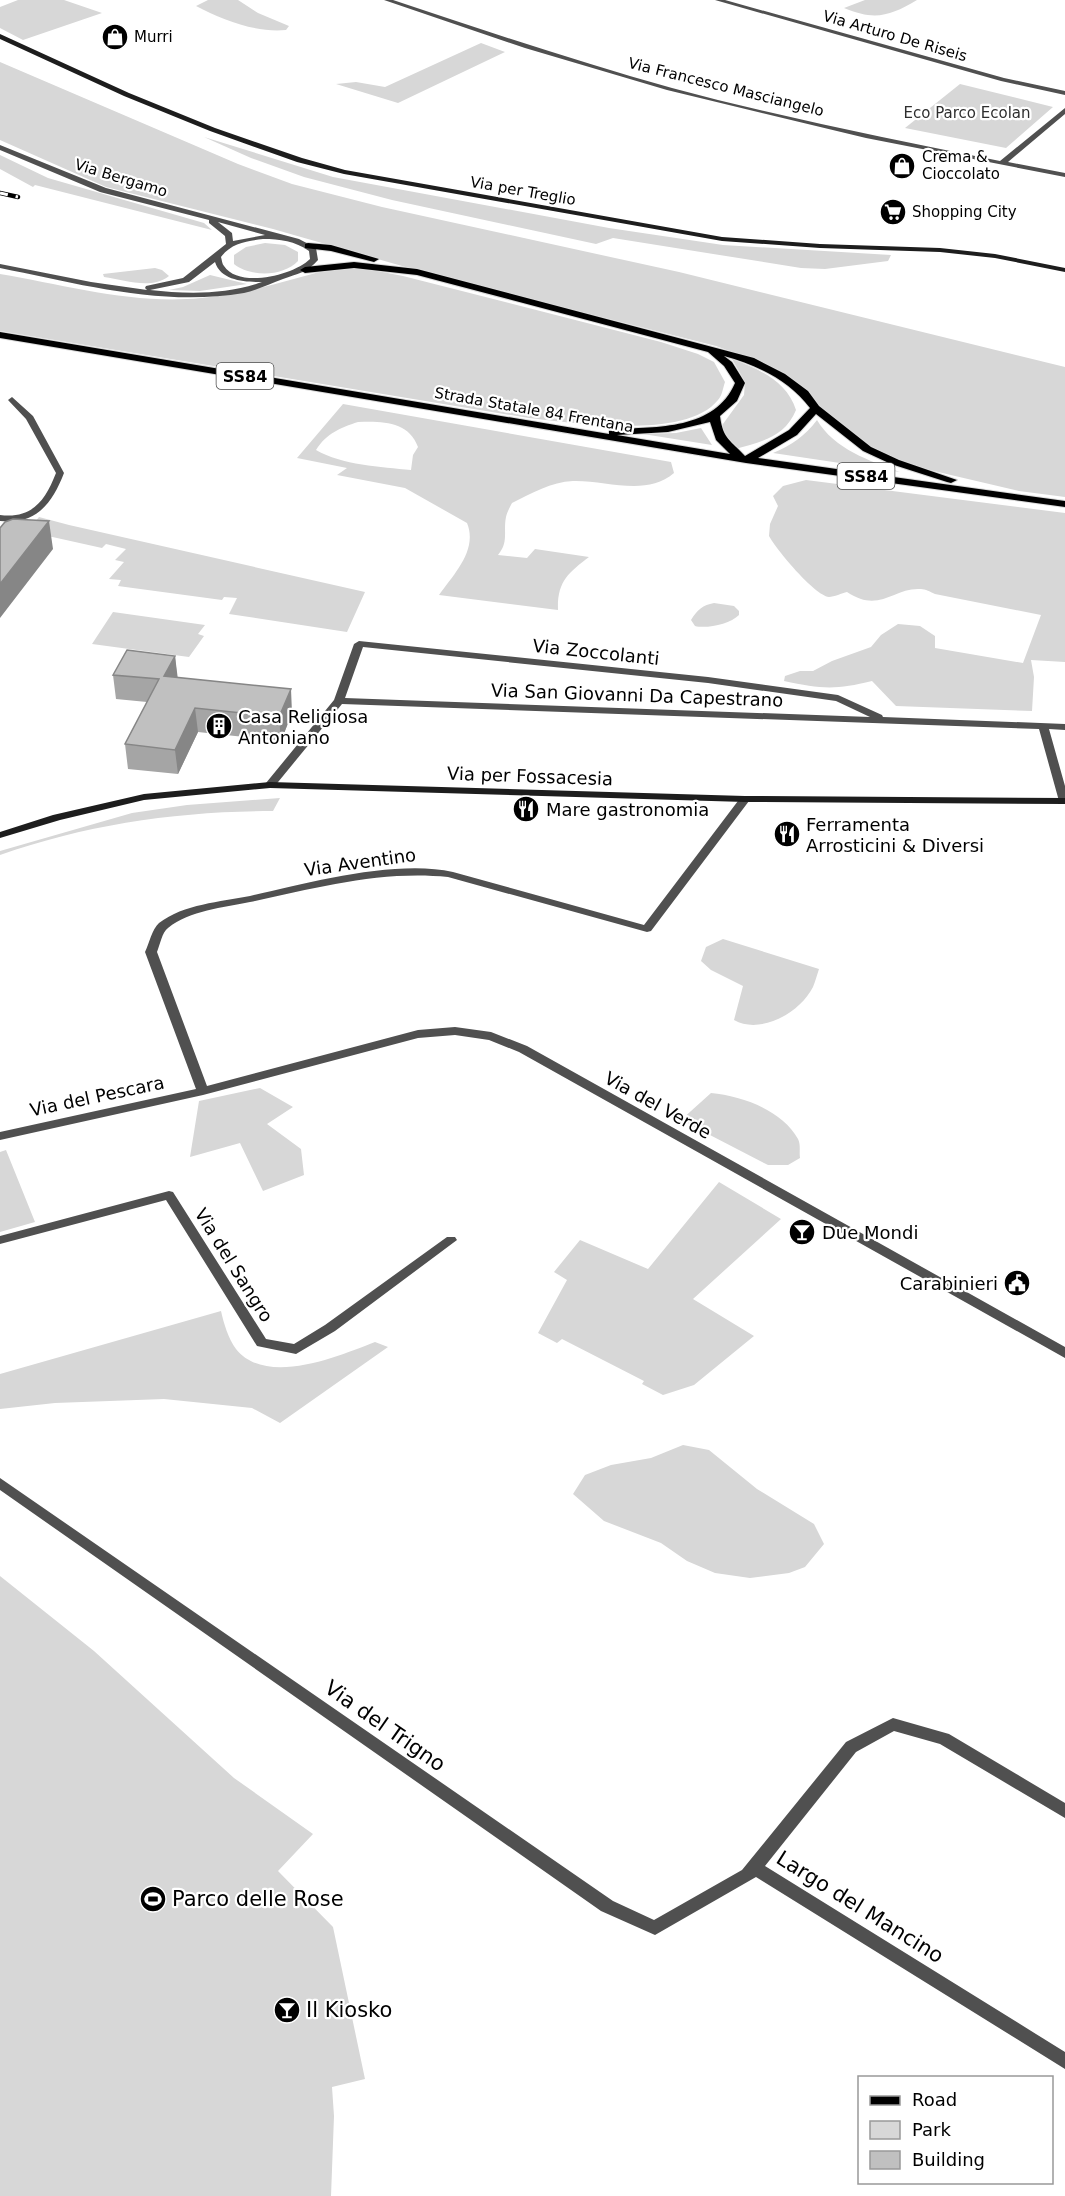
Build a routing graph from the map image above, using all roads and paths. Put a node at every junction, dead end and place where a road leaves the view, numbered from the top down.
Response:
1 (387, 0) edge
2 (718, 0) edge
3 (0, 36) edge
4 (1065, 93) edge
5 (1065, 110) edge
6 (0, 147) edge
7 (1002, 163) junction
8 (1065, 176) edge
9 (203, 216) junction
10 (287, 238) junction
11 (230, 244) junction
12 (308, 246) junction
13 (217, 257) junction
14 (0, 266) edge
15 (305, 270) junction
16 (1065, 270) edge
17 (417, 272) junction
18 (280, 278) junction
19 (136, 290) junction
20 (0, 336) edge
21 (697, 344) junction
22 (12, 400) dead end
23 (815, 408) junction
24 (715, 416) junction
25 (580, 433) junction
26 (746, 460) junction
27 (986, 492) junction
28 (1065, 504) edge
29 (0, 518) edge
30 (339, 701) junction
31 (885, 720) junction
32 (1043, 726) junction
33 (1065, 726) edge
34 (270, 785) junction
35 (745, 799) junction
36 (1065, 801) edge
37 (0, 835) edge
38 (203, 1091) junction
39 (0, 1136) edge
40 (0, 1240) edge
41 (451, 1240) dead end
42 (1065, 1353) edge
43 (0, 1483) edge
44 (1065, 1811) edge
45 (754, 1867) junction
46 (1065, 2061) edge

1 - 7 street, Via Francesco Masciangelo
2 - 4 street, Via Arturo De Riseis
3 - 16 main road, Via per Treglio
5 - 7 street
6 - 9 street, Via Bergamo
7 - 8 street, Via Francesco Masciangelo
9 - 10 street, Via Bergamo
9 - 11 street, Via Bergamo
10 - 11 street
10 - 12 street
11 - 13 street
12 - 15 street
12 - 17 main road
13 - 18 street
13 - 19 street
14 - 19 street
15 - 17 main road
15 - 18 street
17 - 21 main road
18 - 19 street
20 - 25 main road, Strada Statale 84 Frentana / SS84
21 - 23 main road
21 - 24 main road
22 - 29 street
23 - 26 main road
23 - 27 main road
24 - 25 main road
24 - 26 main road
25 - 26 main road, Strada Statale 84 Frentana / SS84
26 - 27 main road, Strada Statale 84 Frentana / SS84
27 - 28 main road, Strada Statale 84 Frentana / SS84
30 - 31 street, Via San Giovanni Da Capestrano
30 - 31 street, Via Zoccolanti
30 - 34 street
31 - 32 street, Via San Giovanni Da Capestrano
32 - 33 street, Via San Giovanni Da Capestrano
32 - 36 street
34 - 35 main road, Via per Fossacesia
34 - 37 main road, Via per Fossacesia
35 - 36 main road, Via per Fossacesia
35 - 38 street, Via Aventino
38 - 39 street, Via del Pescara
38 - 42 street, Via del Verde
40 - 41 street, Via del Sangro
43 - 45 street, Via del Trigno
44 - 45 street, Largo del Mancino
45 - 46 street, Largo del Mancino

